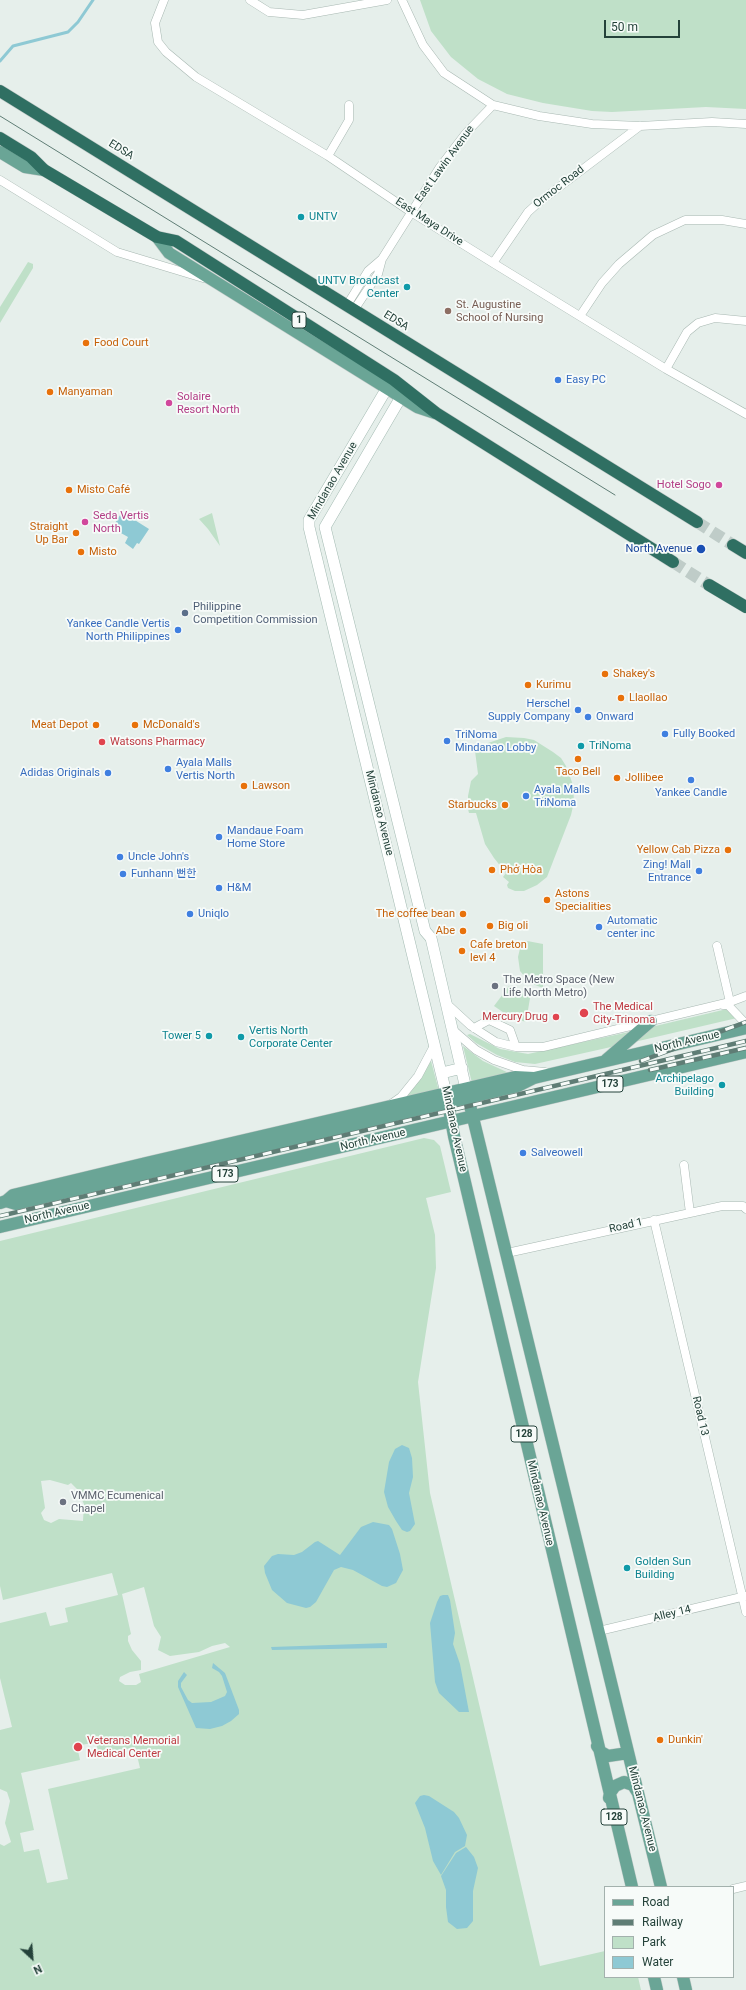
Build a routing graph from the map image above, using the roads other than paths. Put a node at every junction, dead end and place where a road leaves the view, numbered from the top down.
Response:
1 (164, 0) edge
2 (250, 0) edge
3 (387, 0) edge
4 (402, 0) edge
5 (0, 91) edge
6 (493, 105) junction
7 (349, 106) dead end
8 (746, 124) edge
9 (640, 126) junction
10 (0, 138) edge
11 (0, 152) edge
12 (328, 156) junction
13 (44, 170) junction
14 (0, 180) edge
15 (411, 212) junction
16 (746, 224) edge
17 (156, 237) junction
18 (493, 263) junction
19 (216, 282) junction
20 (350, 308) junction
21 (580, 316) junction
22 (746, 321) edge
23 (666, 369) junction
24 (387, 388) junction
25 (401, 397) junction
26 (436, 413) junction
27 (746, 414) edge
28 (366, 424) junction
29 (380, 433) junction
30 (697, 522) tunnel mouth
31 (733, 545) tunnel mouth
32 (746, 553) edge
33 (672, 562) tunnel mouth
34 (709, 585) tunnel mouth
35 (746, 607) edge
36 (717, 946) dead end
37 (746, 996) edge
38 (446, 1003) junction
39 (726, 1003) junction
40 (651, 1021) junction
41 (746, 1024) edge
42 (474, 1028) junction
43 (746, 1028) edge
44 (453, 1030) junction
45 (435, 1044) junction
46 (516, 1047) junction
47 (746, 1052) edge
48 (605, 1061) junction
49 (462, 1068) junction
50 (442, 1073) junction
51 (554, 1074) junction
52 (468, 1093) junction
53 (447, 1098) junction
54 (387, 1107) junction
55 (474, 1116) junction
56 (451, 1122) junction
57 (323, 1127) junction
58 (277, 1138) junction
59 (174, 1157) junction
60 (160, 1160) junction
61 (186, 1164) junction
62 (684, 1165) dead end
63 (145, 1173) junction
64 (3, 1202) edge
65 (746, 1209) edge
66 (690, 1213) junction
67 (654, 1220) junction
68 (0, 1227) edge
69 (507, 1253) junction
70 (744, 1596) edge
71 (746, 1612) edge
72 (599, 1632) junction
73 (597, 1746) junction
74 (628, 1753) junction
75 (638, 1793) junction
76 (609, 1798) junction
77 (632, 1886) edge
78 (661, 1886) edge
79 (746, 1886) edge
80 (734, 1889) edge
81 (654, 1978) edge
82 (683, 1978) edge
83 (657, 1990) edge
84 (686, 1990) edge

1 - 12 street, East Maya Drive
2 - 3 street
4 - 6 street
5 - 20 highway, EDSA
6 - 9 street
6 - 15 street, East Lawin Avenue
7 - 12 street
8 - 9 street
9 - 18 street, Ormoc Road
10 - 13 highway, 1
11 - 13 main road, 1
12 - 15 street, East Maya Drive
13 - 17 highway, 1
14 - 19 street
15 - 18 street, East Maya Drive
15 - 20 street, East Lawin Avenue
16 - 21 street
17 - 19 main road, 1
17 - 26 highway, 1
18 - 21 street, East Maya Drive
19 - 24 main road, 1
20 - 30 highway, EDSA
21 - 23 street, East Maya Drive
22 - 23 street
23 - 27 street, East Maya Drive
24 - 25 main road, 1
24 - 28 street, Mindanao Avenue
25 - 26 main road, 1
25 - 29 street, Mindanao Avenue
26 - 33 highway, 1
28 - 29 street
28 - 45 street, Mindanao Avenue
29 - 38 street, Mindanao Avenue
31 - 32 highway
34 - 35 highway
36 - 39 street
37 - 39 street
38 - 42 street
38 - 44 street, Mindanao Avenue
39 - 40 street
39 - 41 street
40 - 46 street
40 - 48 main road
42 - 46 street
42 - 46 street
43 - 48 main road, North Avenue / 173
44 - 49 street, Mindanao Avenue
44 - 51 street
45 - 50 street, Mindanao Avenue
45 - 54 street
47 - 55 main road, North Avenue / 173
48 - 51 main road, North Avenue / 173
49 - 50 street
49 - 52 street, Mindanao Avenue
50 - 53 street, Mindanao Avenue
51 - 52 main road, North Avenue / 173
52 - 53 main road, North Avenue / 173
52 - 55 main road, Mindanao Avenue / 128
53 - 54 main road, North Avenue / 173
53 - 56 main road, Mindanao Avenue / 128
53 - 57 main road, North Avenue / 173
54 - 57 main road, North Avenue / 173
55 - 56 main road, North Avenue / 173
55 - 69 main road, Mindanao Avenue / 128
56 - 68 main road, North Avenue / 173
56 - 73 main road, Mindanao Avenue / 128
57 - 58 main road, North Avenue / 173
58 - 59 main road, North Avenue / 173
58 - 61 main road, North Avenue / 173
59 - 60 main road, North Avenue / 173
59 - 61 main road
60 - 63 main road
60 - 64 main road, North Avenue / 173
61 - 63 main road, North Avenue / 173
62 - 66 street
63 - 64 main road, North Avenue / 173
65 - 66 street, Road 1
66 - 67 street, Road 1
67 - 69 street, Road 1
67 - 70 street, Road 13
69 - 72 main road, Mindanao Avenue / 128
70 - 71 street, Road 13
70 - 72 street, Alley 14
72 - 74 main road, Mindanao Avenue / 128
73 - 74 main road
73 - 76 main road, Mindanao Avenue / 128
74 - 75 main road, Mindanao Avenue / 128
75 - 76 main road
75 - 78 main road, Mindanao Avenue / 128
76 - 77 main road, Mindanao Avenue / 128
79 - 80 street
81 - 83 main road
82 - 84 main road

